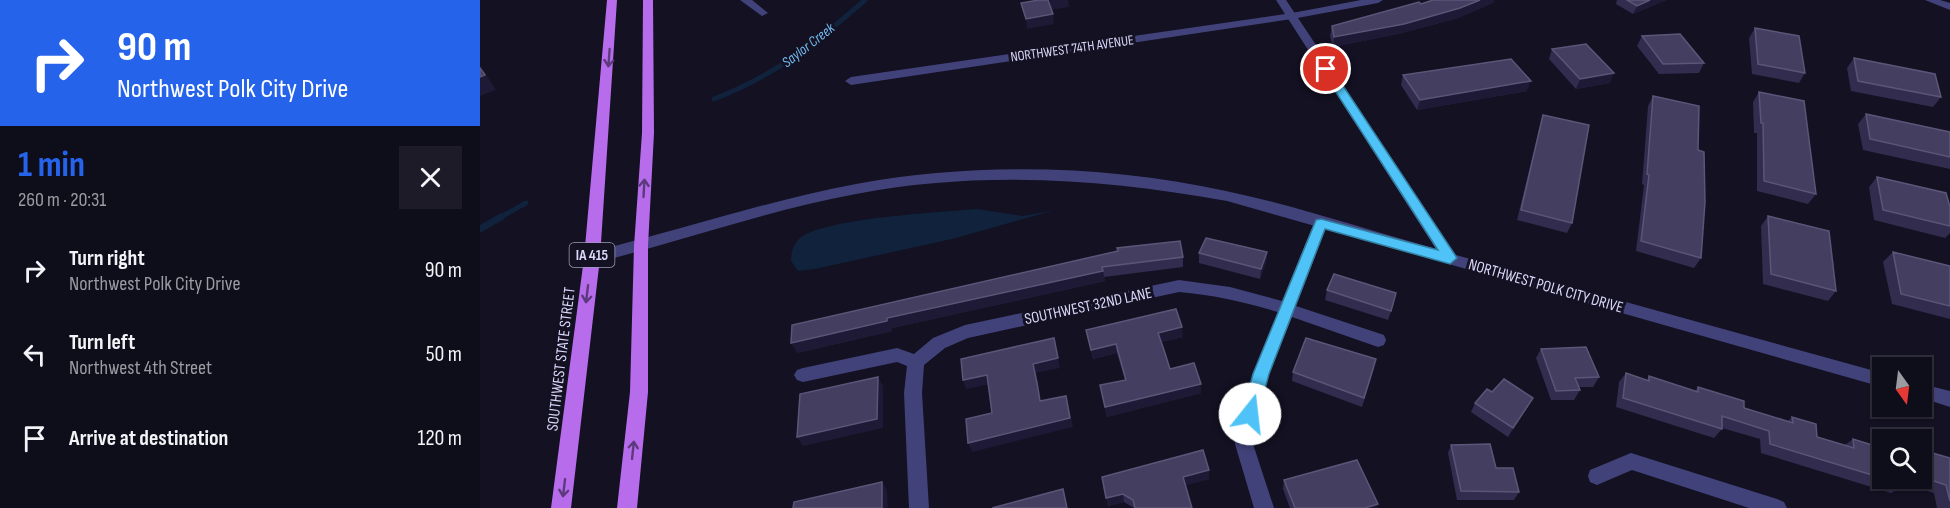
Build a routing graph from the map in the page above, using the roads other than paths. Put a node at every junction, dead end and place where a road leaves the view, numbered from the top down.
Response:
1 (612, 0) edge
2 (648, 0) edge
3 (745, 0) edge
4 (1281, 0) edge
5 (1378, 0) edge
6 (1930, 0) edge
7 (1950, 7) edge
8 (762, 13) dead end
9 (1292, 16) junction
10 (852, 81) dead end
11 (1321, 223) junction
12 (641, 246) junction
13 (592, 258) junction
14 (1450, 258) junction
15 (1286, 309) junction
16 (1378, 340) dead end
17 (916, 362) junction
18 (803, 375) dead end
19 (1872, 377) edge
20 (1932, 394) edge
21 (1950, 399) edge
22 (1598, 476) dead end
23 (561, 508) edge
24 (627, 508) edge
25 (919, 508) edge
26 (1264, 508) edge
27 (1777, 508) edge

1 -> 13 main road, SOUTHWEST STATE STREET / IA 415
12 -> 2 main road
3 - 8 street
4 - 9 street
5 - 9 street, NORTHWEST 74TH AVENUE
6 - 7 street
9 - 10 street, NORTHWEST 74TH AVENUE
9 - 14 street
11 - 12 street, NORTHWEST POLK CITY DRIVE
11 - 14 street, NORTHWEST POLK CITY DRIVE
11 - 15 street
12 - 13 street
24 -> 12 main road
13 -> 23 main road, SOUTHWEST STATE STREET / IA 415
14 - 19 street, NORTHWEST POLK CITY DRIVE
15 - 16 street, SOUTHWEST 32ND LANE
15 - 17 street, SOUTHWEST 32ND LANE
15 - 26 street
17 - 18 street
17 - 25 street
20 - 21 street
22 - 27 street

